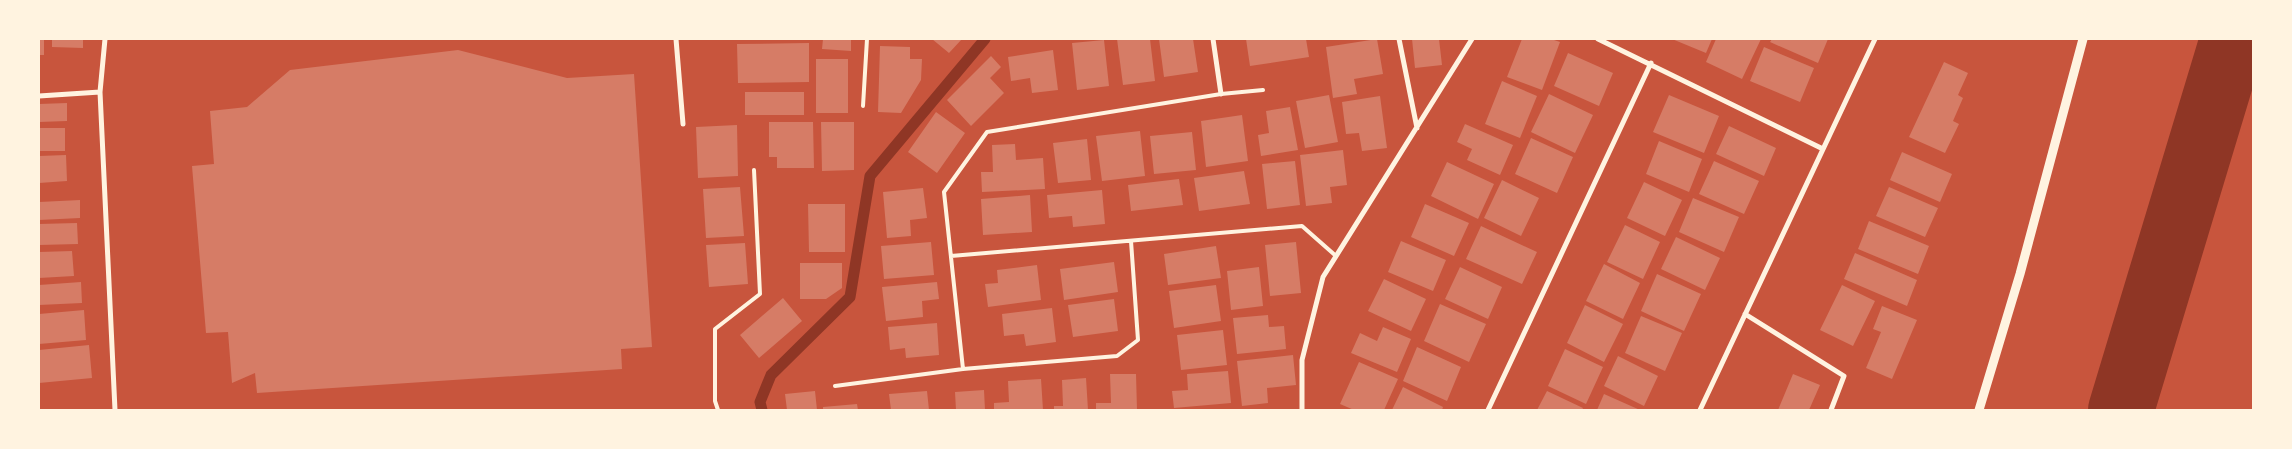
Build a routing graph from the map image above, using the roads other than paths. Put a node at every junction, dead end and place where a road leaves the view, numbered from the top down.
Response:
1 (105, 39) edge
2 (676, 39) edge
3 (867, 39) edge
4 (1213, 39) edge
5 (1399, 39) edge
6 (1472, 39) edge
7 (1598, 39) edge
8 (1874, 39) edge
9 (2083, 39) edge
10 (1650, 63) junction
11 (1263, 90) dead end
12 (100, 92) junction
13 (1221, 94) junction
14 (39, 96) edge
15 (863, 106) dead end
16 (684, 124) dead end
17 (1417, 128) junction
18 (1821, 148) junction
19 (754, 170) dead end
20 (1131, 241) junction
21 (951, 256) junction
22 (1336, 256) junction
23 (1745, 314) junction
24 (963, 369) junction
25 (835, 386) dead end
26 (115, 410) edge
27 (718, 410) edge
28 (1302, 410) edge
29 (1488, 410) edge
30 (1700, 410) edge
31 (1831, 410) edge
32 (1979, 410) edge

1 - 12 street
2 - 16 street
3 - 15 lane
4 - 13 street
5 - 17 street
6 - 17 street
7 - 10 street
8 - 18 street
9 - 32 street
10 - 18 street
10 - 29 street
11 - 13 lane
12 - 14 street
12 - 26 street
13 - 21 lane
17 - 22 street
18 - 23 street
19 - 27 lane
20 - 21 lane
20 - 22 lane
20 - 24 lane
21 - 24 lane
22 - 28 street
23 - 30 street
23 - 31 street
24 - 25 lane

